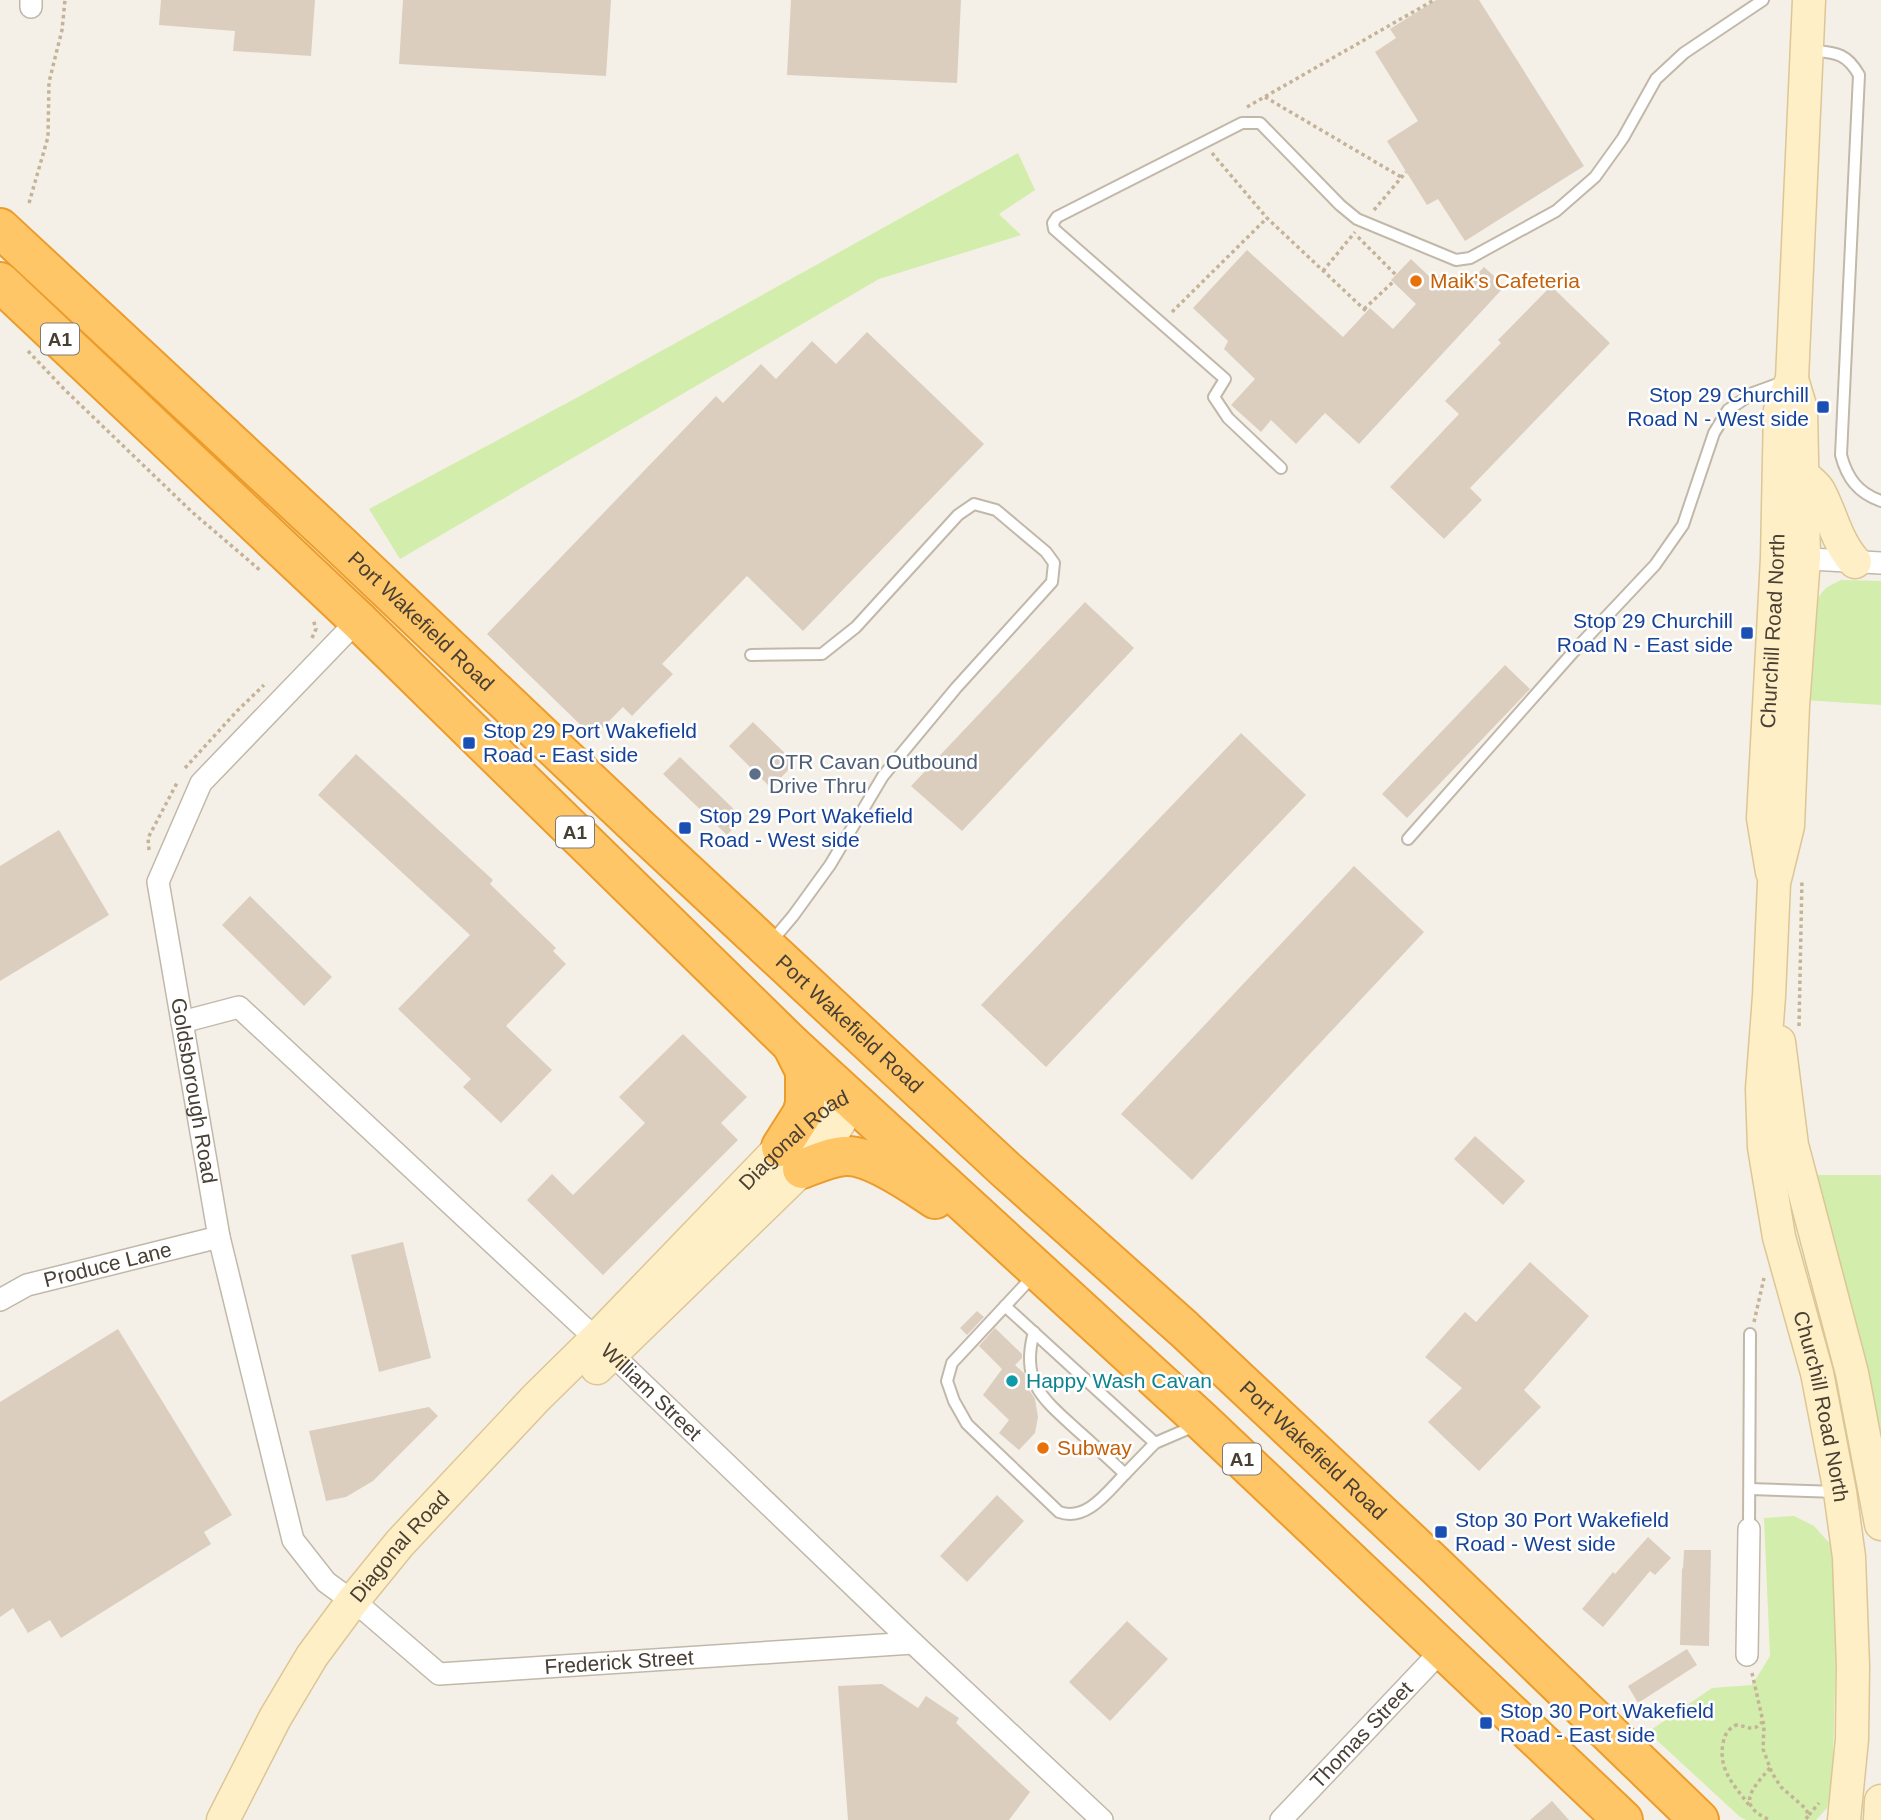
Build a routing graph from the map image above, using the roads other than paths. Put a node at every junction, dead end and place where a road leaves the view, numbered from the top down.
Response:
1 (1763, 0) edge
2 (1809, 0) edge
3 (1807, 50) junction
4 (0, 228) edge
5 (0, 282) edge
6 (77, 299) junction
7 (1792, 379) junction
8 (120, 396) junction
9 (1281, 468) dead end
10 (1803, 475) junction
11 (1881, 501) edge
12 (1791, 558) junction
13 (1868, 562) edge
14 (358, 620) junction
15 (751, 655) dead end
16 (639, 828) junction
17 (1408, 839) dead end
18 (767, 947) junction
19 (1769, 996) junction
20 (182, 1022) junction
21 (792, 1045) junction
22 (848, 1096) junction
23 (791, 1158) junction
24 (1005, 1169) junction
25 (219, 1237) junction
26 (1038, 1270) junction
27 (0, 1300) edge
28 (1005, 1306) junction
29 (1034, 1332) junction
30 (1750, 1334) road end
31 (604, 1346) junction
32 (1260, 1400) junction
33 (1203, 1422) junction
34 (1155, 1443) junction
35 (1125, 1474) junction
36 (1269, 1484) junction
37 (1750, 1489) junction
38 (1840, 1492) junction
39 (1880, 1515) edge
40 (1749, 1529) joint
41 (1434, 1564) junction
42 (360, 1607) junction
43 (913, 1643) junction
44 (1443, 1649) junction
45 (1747, 1655) road end
46 (1881, 1801) edge
47 (223, 1820) edge
48 (247, 1820) edge
49 (1102, 1820) edge
50 (1281, 1820) edge
51 (1623, 1820) edge
52 (1699, 1820) edge
53 (1844, 1820) edge
54 (1880, 1820) edge

1 - 9 lane
2 - 3 street, Churchill Road North
3 - 7 street, Churchill Road North
3 - 11 lane
4 - 6 highway, Port Wakefield Road / A1
5 - 8 highway, Port Wakefield Road / A1
6 - 8 highway
6 - 16 highway, Port Wakefield Road / A1
7 - 10 street, Churchill Road North
7 - 12 street, Churchill Road North
7 - 17 lane
8 - 14 highway, Port Wakefield Road / A1
10 - 12 street, Churchill Road North
10 - 13 street
12 - 13 street
12 - 19 street, Churchill Road North
14 - 20 street, Goldsborough Road
14 - 21 highway, Port Wakefield Road / A1
15 - 18 lane
16 - 18 highway, Port Wakefield Road / A1
16 - 22 highway
18 - 24 highway, Port Wakefield Road / A1
19 - 38 street, Churchill Road North
19 - 39 street, Churchill Road North
20 - 25 street, Goldsborough Road
20 - 31 street, William Street
21 - 22 highway, Port Wakefield Road / A1
21 - 23 highway
22 - 23 street, Diagonal Road
22 - 24 highway
22 - 26 highway, Port Wakefield Road / A1
23 - 26 highway
23 - 31 street, Diagonal Road
24 - 32 highway, Port Wakefield Road / A1
25 - 27 street, Produce Lane
25 - 42 street, Goldsborough Road
26 - 28 lane
26 - 33 highway, Port Wakefield Road / A1
28 - 29 lane
28 - 35 lane
29 - 34 lane
29 - 35 lane
30 - 37 lane
31 - 42 street, Diagonal Road
31 - 43 street, William Street
32 - 36 highway
32 - 41 highway, Port Wakefield Road / A1
33 - 34 lane
33 - 36 highway, Port Wakefield Road / A1
34 - 35 lane
36 - 44 highway, Port Wakefield Road / A1
37 - 38 lane
37 - 40 lane
38 - 39 street
38 - 53 street, Churchill Road North
40 - 45 street
41 - 44 highway
41 - 52 highway, Port Wakefield Road / A1
42 - 43 street, Frederick Street
42 - 47 street, Diagonal Road
42 - 48 street, Diagonal Road
43 - 49 street, William Street
44 - 50 street, Thomas Street
44 - 51 highway, Port Wakefield Road / A1
46 - 54 street

